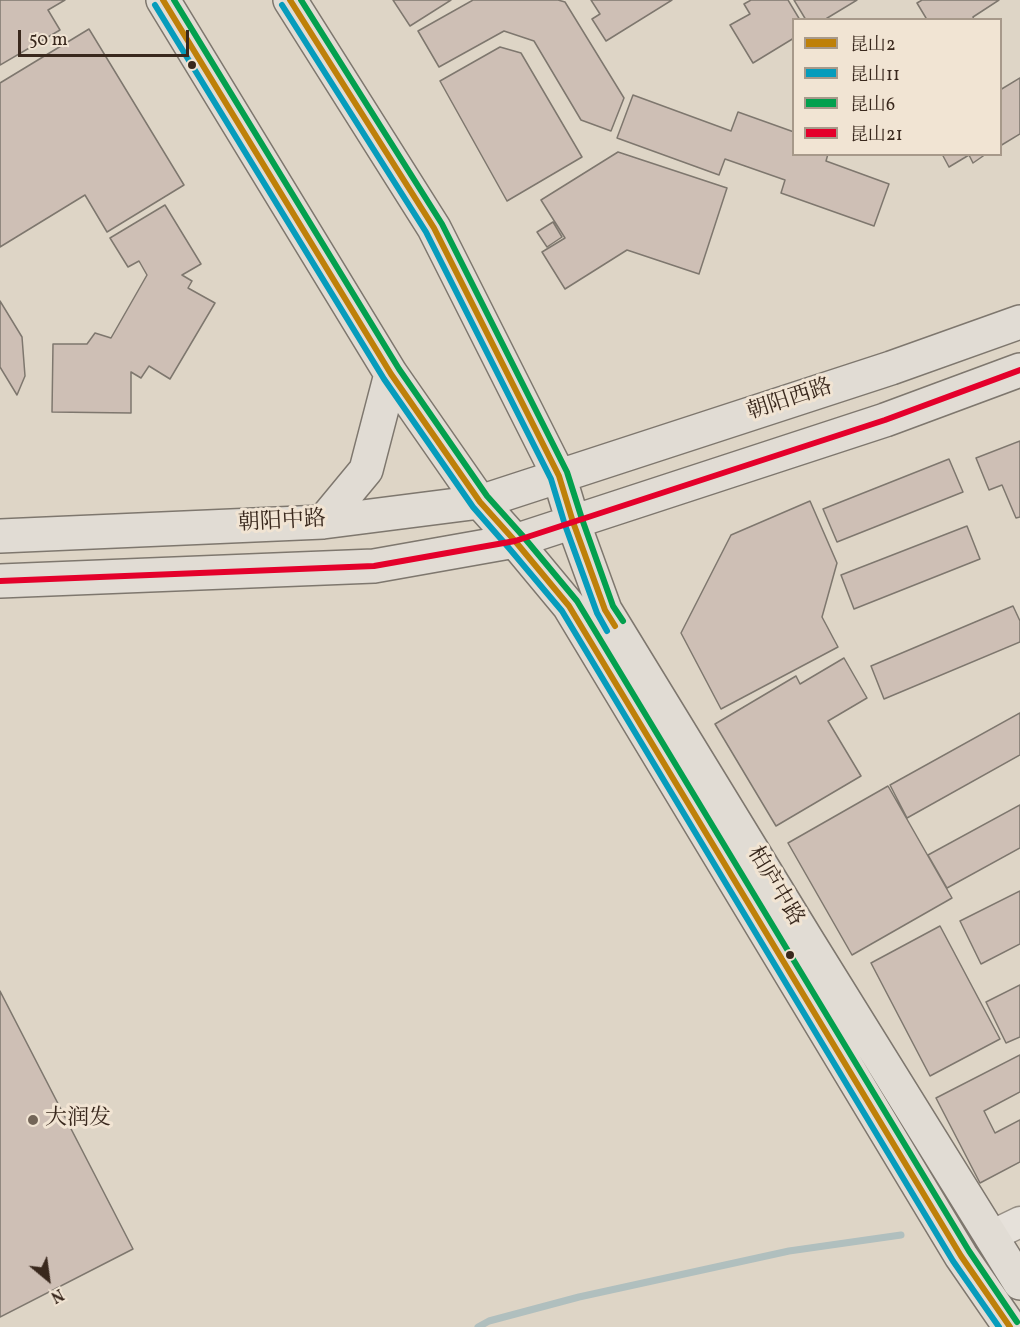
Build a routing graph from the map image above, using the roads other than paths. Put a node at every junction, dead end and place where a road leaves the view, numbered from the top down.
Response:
1 (163, 0) edge
2 (290, 0) edge
3 (1020, 322) edge
4 (1020, 370) edge
5 (391, 374) junction
6 (559, 476) junction
7 (480, 502) junction
8 (323, 522) junction
9 (573, 522) junction
10 (0, 536) edge
11 (515, 541) junction
12 (0, 581) edge
13 (1020, 1222) edge
14 (991, 1236) junction
15 (1020, 1283) edge
16 (1010, 1327) edge

1 - 5 main road, 柏庐中路
2 - 6 main road, 柏庐中路
3 - 6 main road, 朝阳西路
4 - 9 main road
5 - 7 main road, 柏庐中路
5 - 8 main road
6 - 7 main road, 朝阳中路
6 - 9 main road, 柏庐中路
7 - 8 main road, 朝阳中路
7 - 11 main road, 柏庐中路
8 - 10 main road, 朝阳中路
9 - 11 main road, 朝阳中路
9 - 14 main road, 柏庐中路
11 - 12 main road, 朝阳中路
11 - 16 main road, 柏庐中路
13 - 14 street
14 - 15 main road, 柏庐中路

